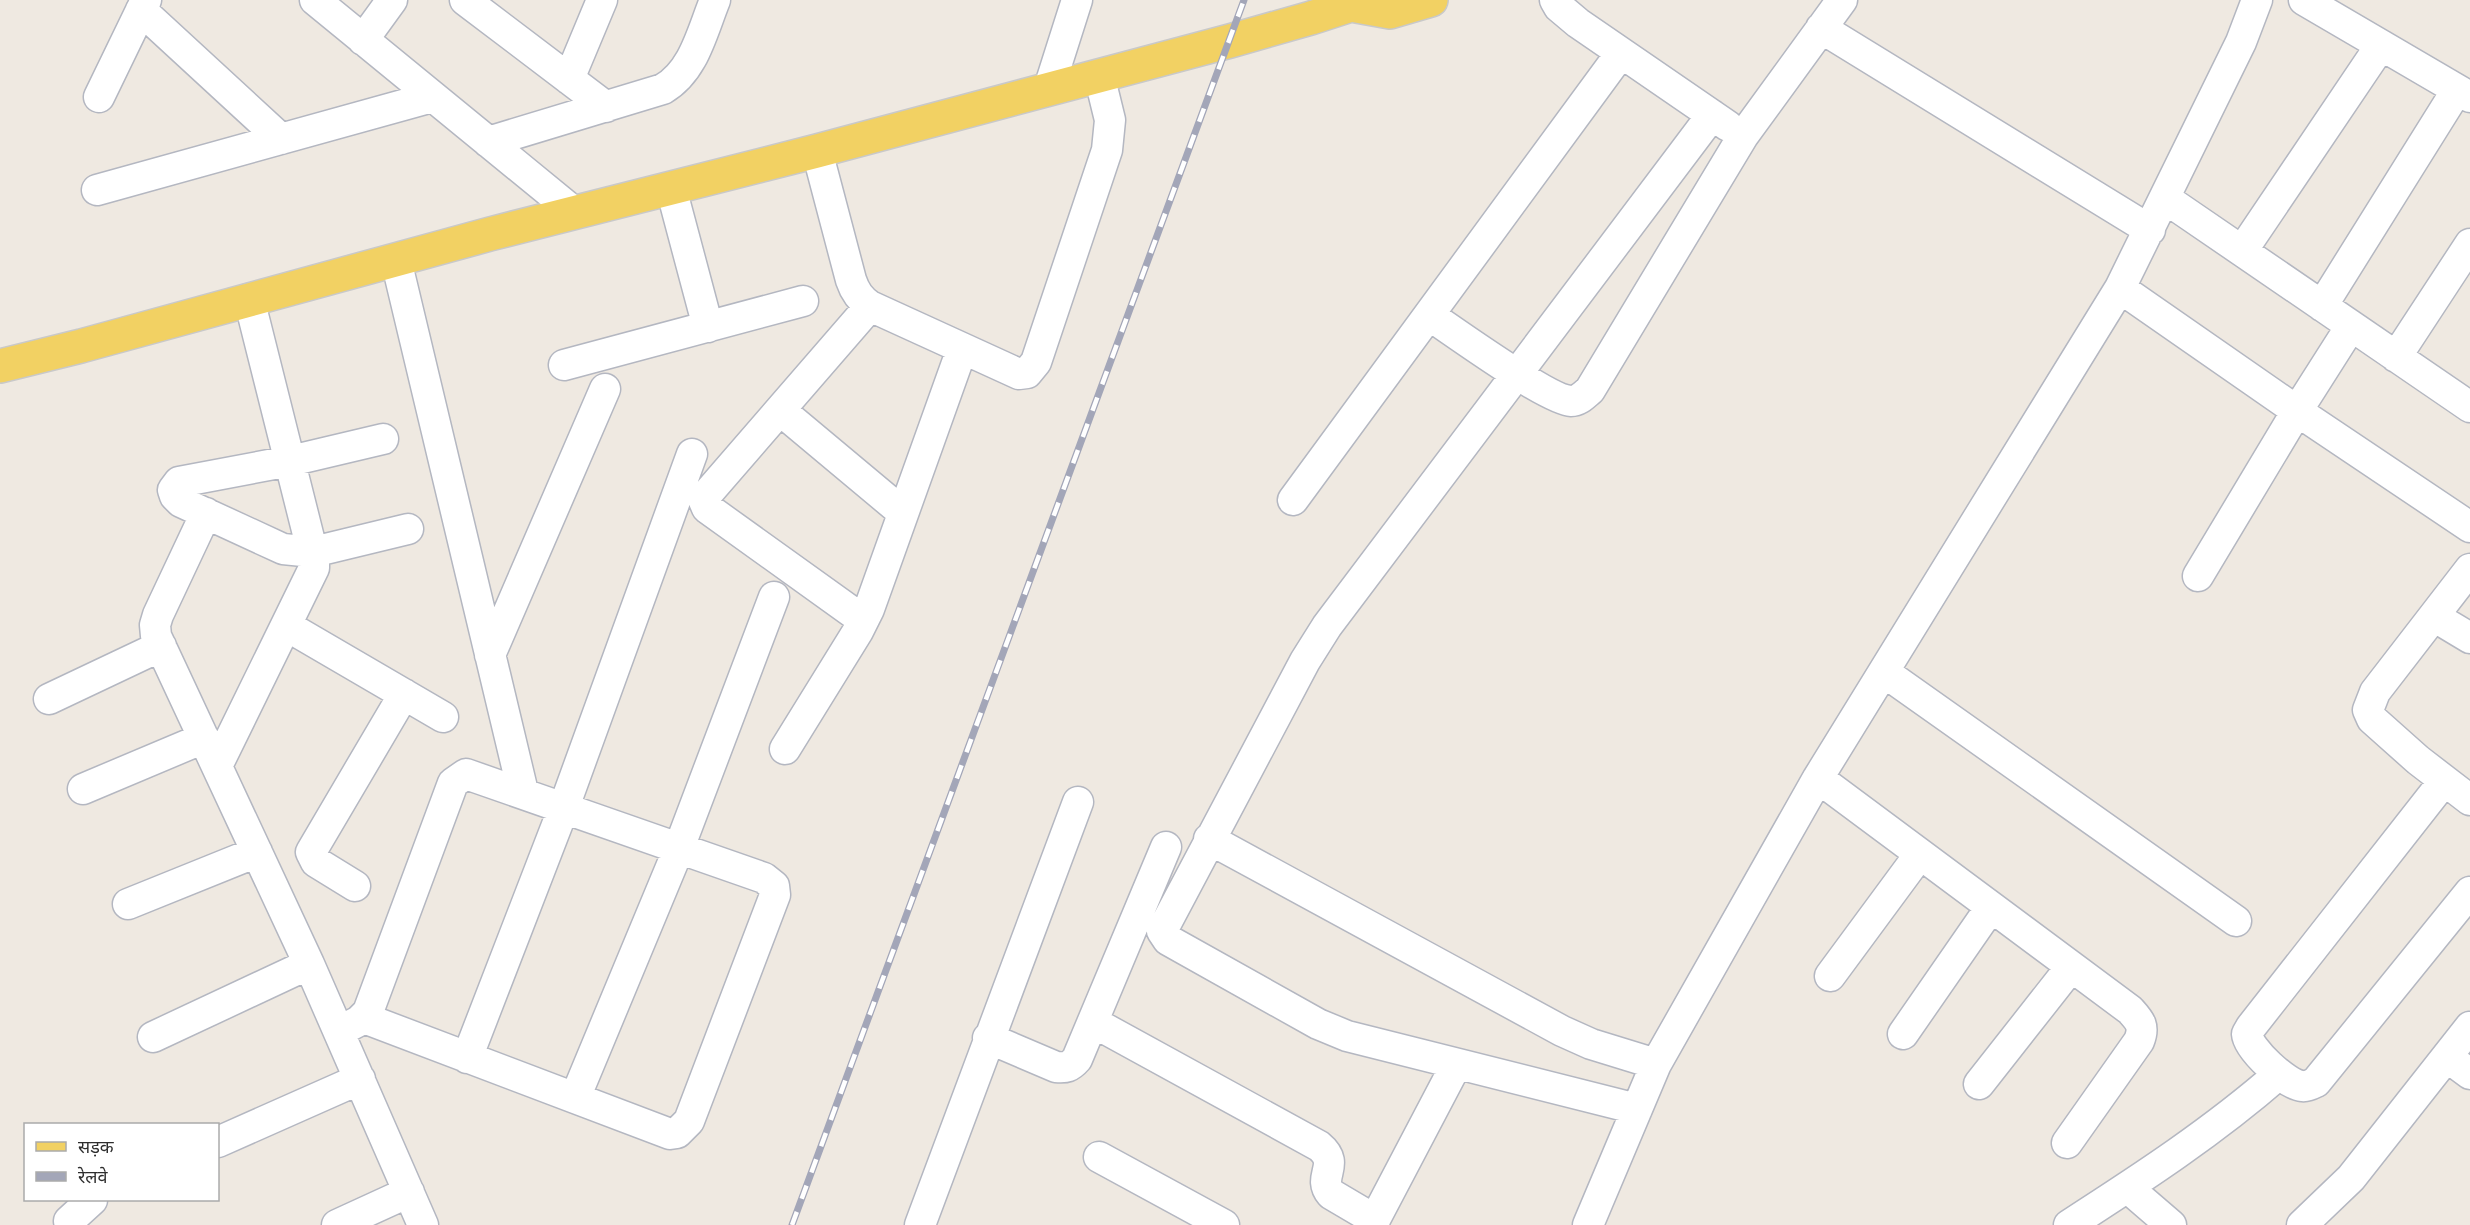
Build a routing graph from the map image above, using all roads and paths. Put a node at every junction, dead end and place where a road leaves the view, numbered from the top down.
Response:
1 (315, 0) edge
2 (392, 0) edge
3 (465, 0) edge
4 (602, 0) edge
5 (716, 0) edge
6 (1077, 0) edge
7 (1431, 0) edge
8 (1555, 0) edge
9 (1842, 0) edge
10 (2257, 0) edge
11 (2304, 0) edge
12 (1345, 4) edge
13 (143, 5) edge
14 (499, 10) edge
15 (1821, 28) junction
16 (363, 40) junction
17 (2380, 45) junction
18 (1621, 53) junction
19 (1099, 75) junction
20 (569, 79) junction
21 (1049, 88) junction
22 (2464, 93) edge
23 (99, 97) dead end
24 (432, 97) junction
25 (606, 107) junction
26 (1712, 115) junction
27 (1743, 136) junction
28 (281, 139) junction
29 (488, 142) junction
30 (817, 151) junction
31 (671, 188) junction
32 (97, 190) dead end
33 (2166, 199) junction
34 (574, 213) junction
35 (2150, 230) junction
36 (2470, 244) edge
37 (2242, 251) junction
38 (396, 260) junction
39 (2120, 288) junction
40 (249, 299) junction
41 (803, 301) dead end
42 (870, 306) junction
43 (2322, 306) junction
44 (1429, 315) junction
45 (2351, 326) junction
46 (708, 327) junction
47 (962, 349) junction
48 (2396, 357) junction
49 (564, 365) dead end
50 (2, 367) edge
51 (1518, 374) junction
52 (605, 389) dead end
53 (2470, 407) edge
54 (780, 410) junction
55 (2297, 411) junction
56 (383, 439) dead end
57 (692, 454) dead end
58 (290, 461) junction
59 (1293, 500) dead end
60 (902, 512) junction
61 (206, 513) junction
62 (2470, 527) edge
63 (408, 529) dead end
64 (313, 552) junction
65 (2470, 569) edge
66 (2198, 576) dead end
67 (774, 597) dead end
68 (2434, 617) junction
69 (864, 620) junction
70 (287, 626) junction
71 (2470, 639) edge
72 (162, 646) junction
73 (490, 655) junction
74 (1884, 672) junction
75 (404, 694) junction
76 (49, 699) dead end
77 (444, 717) dead end
78 (204, 738) junction
79 (784, 749) dead end
80 (217, 766) junction
81 (1818, 778) junction
82 (2444, 781) junction
83 (83, 789) dead end
84 (523, 792) junction
85 (2470, 800) edge
86 (1078, 802) dead end
87 (564, 807) junction
88 (1209, 839) junction
89 (679, 848) junction
90 (1166, 848) dead end
91 (257, 852) junction
92 (1920, 854) junction
93 (355, 886) dead end
94 (2470, 892) edge
95 (128, 904) dead end
96 (1991, 907) junction
97 (2236, 921) dead end
98 (309, 964) junction
99 (2071, 967) junction
100 (1830, 976) dead end
101 (1093, 1022) junction
102 (352, 1024) junction
103 (2470, 1027) edge
104 (1903, 1034) dead end
105 (153, 1037) dead end
106 (988, 1038) junction
107 (467, 1058) junction
108 (1656, 1064) junction
109 (1456, 1065) junction
110 (2458, 1065) edge
111 (2280, 1074) junction
112 (360, 1079) junction
113 (1979, 1084) dead end
114 (575, 1098) junction
115 (1637, 1109) junction
116 (219, 1142) edge
117 (2067, 1143) dead end
118 (1099, 1156) dead end
119 (2128, 1188) junction
120 (409, 1192) junction
121 (91, 1201) edge
122 (69, 1221) dead end
123 (1373, 1222) edge
124 (337, 1225) edge
125 (423, 1225) edge
126 (920, 1225) edge
127 (1224, 1225) edge
128 (1588, 1225) edge
129 (2069, 1225) edge
130 (2170, 1225) edge
131 (2302, 1225) edge

1 - 16 street
2 - 16 street
3 - 14 street
4 - 20 street
5 - 25 street
6 - 21 street
7 - 12 main road
8 - 18 street
9 - 15 street
10 - 33 street
11 - 17 street
12 - 19 main road
13 - 23 street
13 - 28 street
14 - 20 street
15 - 27 street
15 - 35 street
16 - 24 street
17 - 22 street
17 - 37 street
18 - 26 street
18 - 44 street
19 - 21 main road
19 - 47 street
20 - 25 street
21 - 30 main road
22 - 43 street
24 - 28 street
24 - 29 street
25 - 29 street
26 - 27 street
26 - 51 street
27 - 51 street
28 - 32 street
29 - 34 street
30 - 31 main road
30 - 42 street
31 - 34 main road
31 - 46 street
33 - 35 street
33 - 37 street
34 - 38 main road
35 - 39 street
36 - 48 street
37 - 43 street
38 - 40 main road
38 - 73 street
39 - 55 street
39 - 74 street
40 - 50 main road
40 - 58 street
41 - 46 street
42 - 47 street
42 - 54 street
43 - 45 street
44 - 51 street
44 - 59 street
45 - 48 street
45 - 55 street
46 - 49 street
47 - 60 street
48 - 53 street
51 - 88 street
52 - 73 street
54 - 60 street
54 - 69 street
55 - 62 street
55 - 66 street
56 - 58 street
57 - 87 street
58 - 61 street
58 - 64 street
60 - 69 street
61 - 64 street
61 - 72 street
63 - 64 street
64 - 70 street
65 - 68 street
67 - 89 street
68 - 71 street
68 - 82 street
69 - 79 street
70 - 75 street
70 - 80 street
72 - 76 street
72 - 78 street
73 - 84 street
74 - 81 street
74 - 97 street
75 - 77 street
75 - 93 street
78 - 80 street
78 - 83 street
80 - 91 street
81 - 92 street
81 - 108 street
82 - 85 street
82 - 111 street
84 - 87 street
84 - 102 street
86 - 106 street
87 - 89 street
87 - 107 street
88 - 108 street
88 - 109 street
89 - 114 street
89 - 114 street
90 - 101 street
91 - 95 street
91 - 98 street
92 - 96 street
92 - 100 street
94 - 111 street
96 - 99 street
96 - 104 street
98 - 102 street
98 - 105 street
99 - 113 street
99 - 117 street
101 - 106 street
101 - 123 street
102 - 107 street
102 - 112 street
103 - 110 street
106 - 126 street
107 - 114 street
108 - 115 street
109 - 115 street
109 - 123 street
110 - 131 street
111 - 119 street
112 - 116 street
112 - 120 street
115 - 128 street
118 - 127 street
119 - 129 street
119 - 130 street
120 - 124 street
120 - 125 street
121 - 122 street

